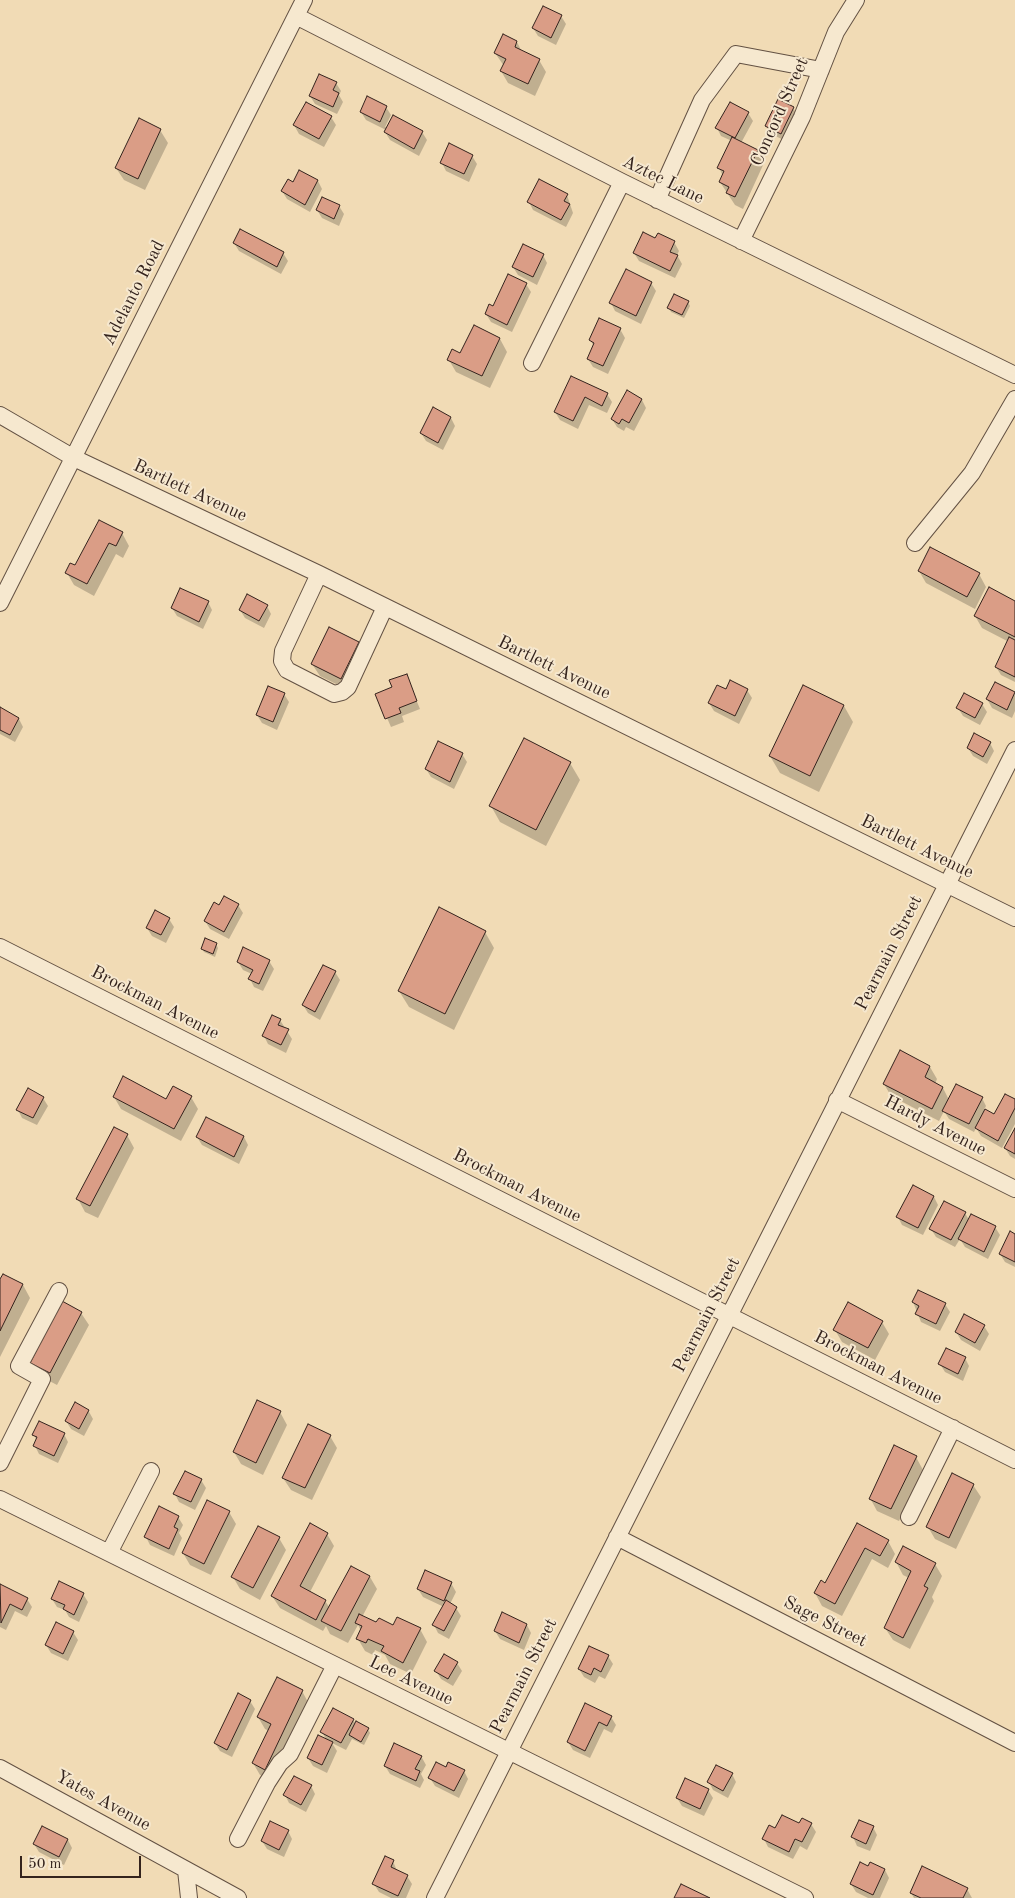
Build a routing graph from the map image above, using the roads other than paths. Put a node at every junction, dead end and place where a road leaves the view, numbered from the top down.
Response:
1 (304, 0) edge
2 (856, 0) edge
3 (296, 16) junction
4 (821, 70) junction
5 (622, 182) junction
6 (658, 200) junction
7 (741, 241) junction
8 (532, 363) dead end
9 (1015, 375) edge
10 (1015, 399) edge
11 (0, 415) edge
12 (74, 458) junction
13 (915, 542) dead end
14 (319, 574) junction
15 (0, 603) edge
16 (384, 607) junction
17 (1015, 750) edge
18 (946, 883) junction
19 (1015, 918) edge
20 (0, 947) edge
21 (837, 1100) junction
22 (1015, 1189) edge
23 (59, 1291) dead end
24 (729, 1315) junction
25 (953, 1428) junction
26 (1015, 1460) edge
27 (0, 1463) edge
28 (151, 1471) dead end
29 (0, 1499) edge
30 (909, 1517) dead end
31 (617, 1537) junction
32 (108, 1553) junction
33 (335, 1665) junction
34 (1015, 1743) edge
35 (509, 1751) junction
36 (0, 1768) edge
37 (238, 1839) dead end
38 (186, 1870) junction
39 (189, 1898) edge
40 (238, 1898) edge
41 (435, 1898) edge
42 (805, 1898) edge

1 - 3 street, Adelanto Road
2 - 4 street, Concord Street
3 - 5 street, Aztec Lane
3 - 12 street, Adelanto Road
4 - 6 street
4 - 7 street, Concord Street
5 - 6 street, Aztec Lane
5 - 8 street
6 - 7 street, Aztec Lane
7 - 9 street, Aztec Lane
10 - 13 street
11 - 12 street, Bartlett Avenue
12 - 14 street, Bartlett Avenue
12 - 15 street, Adelanto Road
14 - 16 street, Bartlett Avenue
14 - 16 street
16 - 18 street, Bartlett Avenue
17 - 18 street, Pearmain Street
18 - 19 street, Bartlett Avenue
18 - 21 street, Pearmain Street
20 - 24 street, Brockman Avenue
21 - 22 street, Hardy Avenue
21 - 24 street, Pearmain Street
23 - 27 street
24 - 25 street, Brockman Avenue
24 - 31 street, Pearmain Street
25 - 26 street, Brockman Avenue
25 - 30 street
28 - 32 street
29 - 32 street, Lee Avenue
31 - 34 street, Sage Street
31 - 35 street, Pearmain Street
32 - 33 street, Lee Avenue
33 - 35 street, Lee Avenue
33 - 37 street
35 - 41 street, Pearmain Street
35 - 42 street, Lee Avenue
36 - 38 street, Yates Avenue
38 - 39 street
38 - 40 street, Yates Avenue

